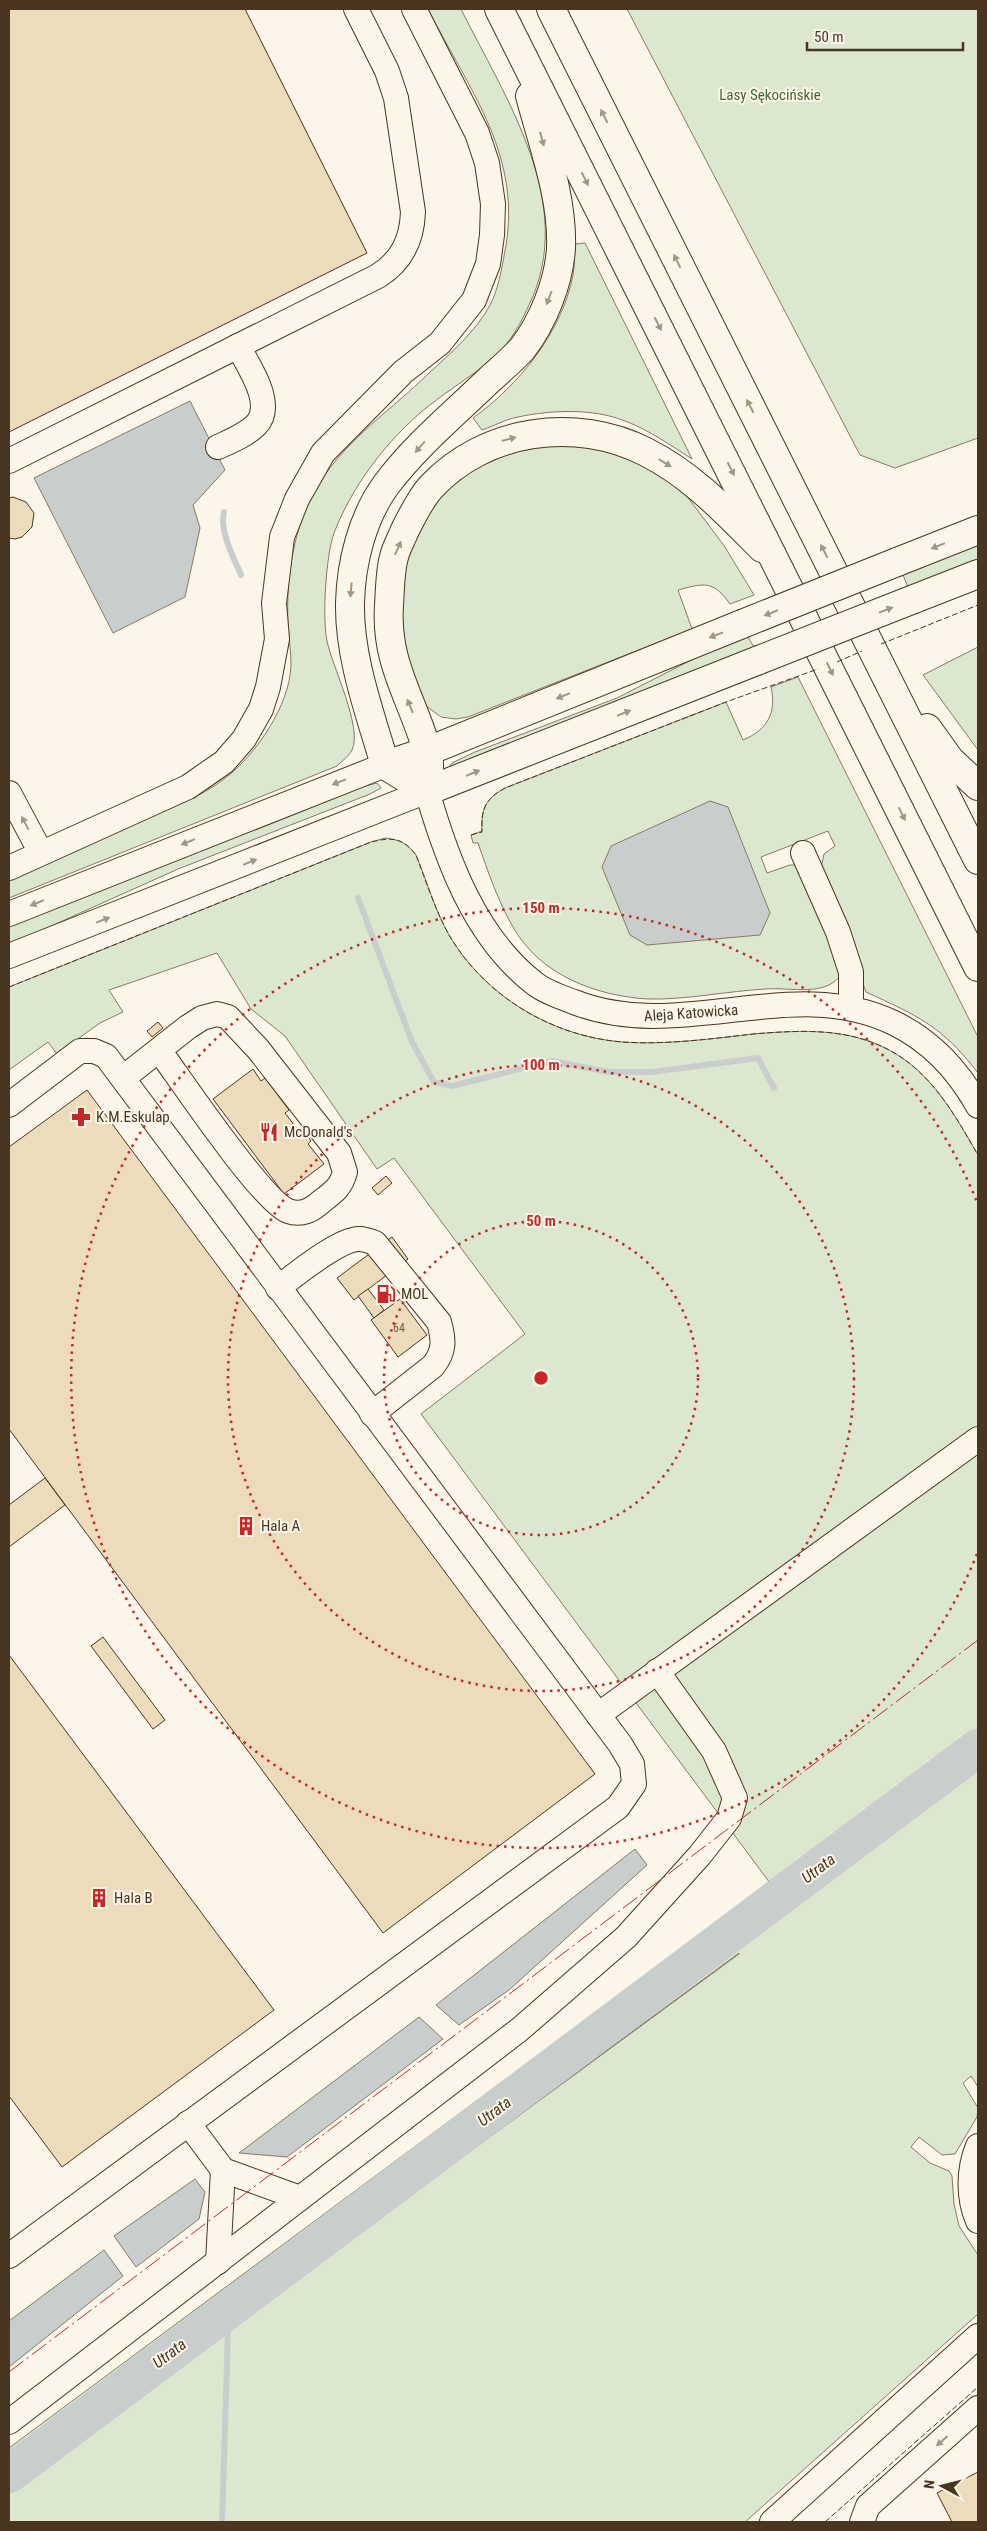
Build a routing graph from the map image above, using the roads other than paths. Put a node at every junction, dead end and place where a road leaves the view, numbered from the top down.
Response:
1 (356, 9) edge
2 (414, 9) edge
3 (499, 9) edge
4 (551, 9) edge
5 (516, 42) junction
6 (238, 346) junction
7 (218, 447) dead end
8 (9, 460) edge
9 (978, 530) edge
10 (777, 562) junction
11 (978, 574) edge
12 (877, 657) junction
13 (428, 751) junction
14 (385, 765) junction
15 (978, 786) edge
16 (428, 791) junction
17 (9, 793) edge
18 (803, 853) dead end
19 (41, 854) junction
20 (978, 860) edge
21 (9, 868) edge
22 (9, 914) edge
23 (9, 956) edge
24 (978, 968) edge
25 (850, 1008) junction
26 (159, 1050) junction
27 (123, 1078) junction
28 (9, 1105) edge
29 (978, 1106) edge
30 (278, 1288) junction
31 (372, 1414) junction
32 (978, 1439) edge
33 (657, 1671) junction
34 (598, 1715) junction
35 (188, 2123) junction
36 (978, 2146) edge
37 (223, 2170) junction
38 (300, 2198) junction
39 (978, 2222) edge
40 (9, 2256) edge
41 (218, 2262) junction
42 (978, 2336) edge
43 (978, 2408) edge
44 (9, 2422) edge
45 (772, 2522) edge
46 (862, 2522) edge

1 - 6 street
2 - 19 street
3 - 5 main road
12 -> 4 main road
5 -> 10 main road
5 -> 14 main road
6 - 7 street
6 - 8 street
9 -> 13 main road, bridge
13 -> 10 main road
10 -> 24 main road
16 -> 11 main road, bridge
12 - 15 main road
12 - 20 main road
13 - 14 main road
13 - 16 main road
14 - 16 main road
14 -> 22 street
23 -> 16 street
16 - 25 street, Aleja Katowicka
19 -> 17 street
18 - 25 street
19 - 21 street
25 - 29 street, Aleja Katowicka
26 - 26 street
26 - 27 street
27 - 28 street
27 - 30 street
30 - 31 street
30 - 31 street
31 - 34 street
32 - 33 street
33 - 34 street
33 - 38 street
34 - 35 street
35 - 37 street
35 - 40 street
36 - 39 street
37 - 38 street
37 - 41 street
38 - 41 street
41 - 44 street
42 - 45 street
43 -> 46 street

